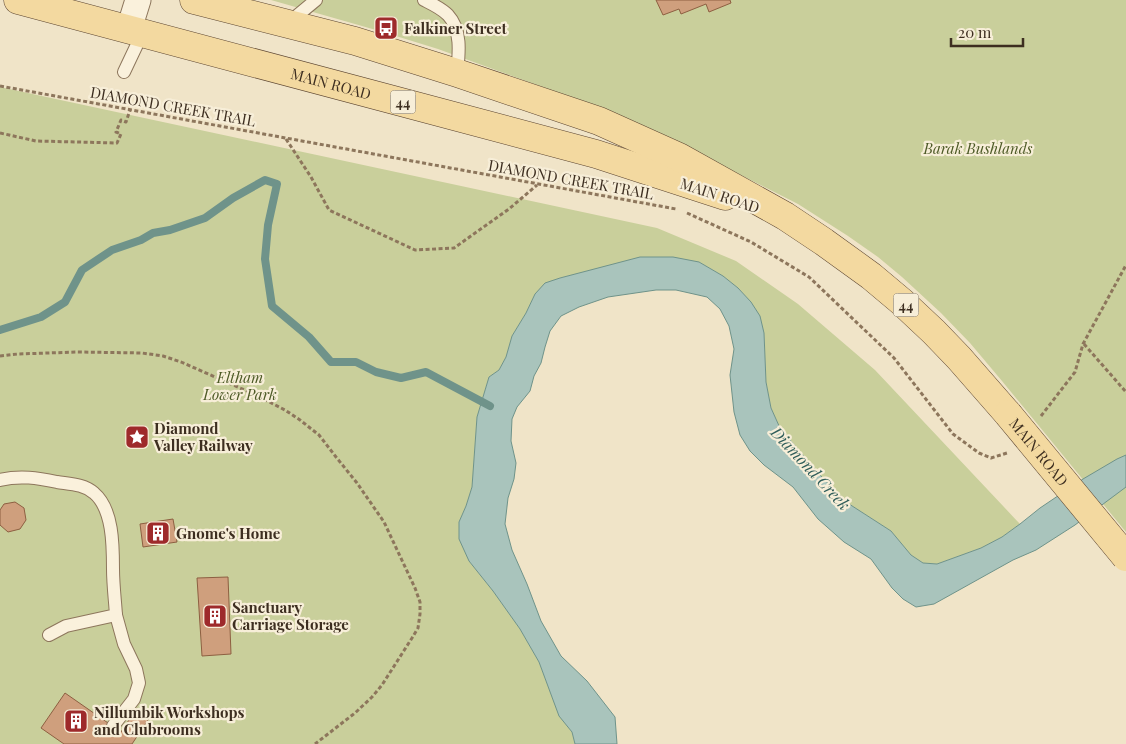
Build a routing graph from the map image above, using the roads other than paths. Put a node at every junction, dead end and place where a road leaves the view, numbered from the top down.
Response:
1 (18, 0) edge
2 (138, 0) edge
3 (194, 0) edge
4 (316, 0) edge
5 (424, 0) edge
6 (287, 24) junction
7 (136, 31) junction
8 (124, 72) dead end
9 (457, 73) junction
10 (413, 105) junction
11 (785, 216) junction
12 (0, 480) edge
13 (1126, 557) edge
14 (116, 615) junction
15 (49, 635) dead end
16 (113, 726) dead end

1 - 7 main road, MAIN ROAD / 44
2 - 7 street
3 - 6 main road, MAIN ROAD / 44
4 - 6 lane
5 - 9 lane
6 - 9 main road, MAIN ROAD / 44
7 - 8 lane
7 - 10 main road, MAIN ROAD / 44
9 - 10 main road
9 - 11 main road, MAIN ROAD / 44
10 - 11 main road, MAIN ROAD / 44
11 - 13 main road, MAIN ROAD / 44, bridge
12 - 14 lane
14 - 15 lane
14 - 16 lane

